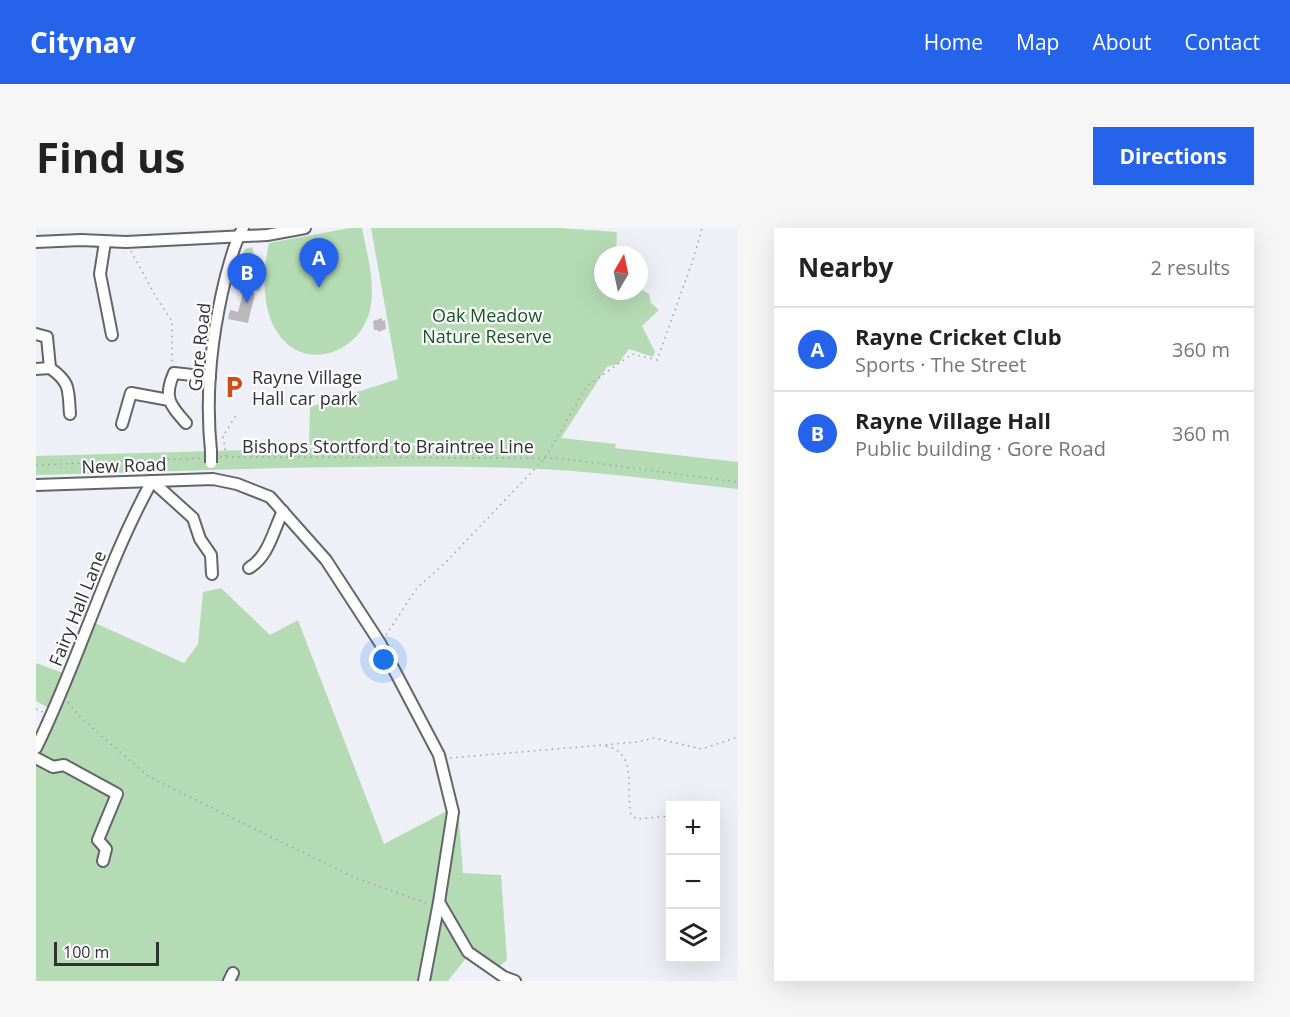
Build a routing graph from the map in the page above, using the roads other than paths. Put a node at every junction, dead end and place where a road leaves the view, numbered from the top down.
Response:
1 (305, 228) edge
2 (240, 232) edge
3 (36, 242) edge
4 (105, 242) junction
5 (41, 335) edge
6 (112, 335) dead end
7 (50, 368) junction
8 (36, 369) edge
9 (210, 377) junction
10 (169, 400) junction
11 (70, 414) dead end
12 (186, 423) dead end
13 (122, 424) dead end
14 (211, 463) junction
15 (194, 479) junction
16 (218, 480) junction
17 (147, 481) junction
18 (36, 485) edge
19 (283, 511) junction
20 (249, 568) dead end
21 (212, 574) dead end
22 (36, 748) edge
23 (36, 758) edge
24 (103, 861) dead end
25 (439, 905) junction
26 (423, 981) edge
27 (515, 981) edge

1 - 2 street
2 - 4 street
2 - 9 street, Gore Road
3 - 4 street
4 - 6 street
5 - 7 street
7 - 8 street
7 - 11 street
9 - 10 street
9 - 14 street, Gore Road, bridge
10 - 12 street
10 - 13 street
14 - 15 street
14 - 16 street
15 - 16 street, New Road
15 - 17 street, New Road
16 - 19 street, New Road
17 - 18 street, New Road
17 - 21 street
17 - 22 street, Fairy Hall Lane
19 - 20 street
19 - 25 street, New Road
23 - 24 street
25 - 26 street, New Road
25 - 27 street

